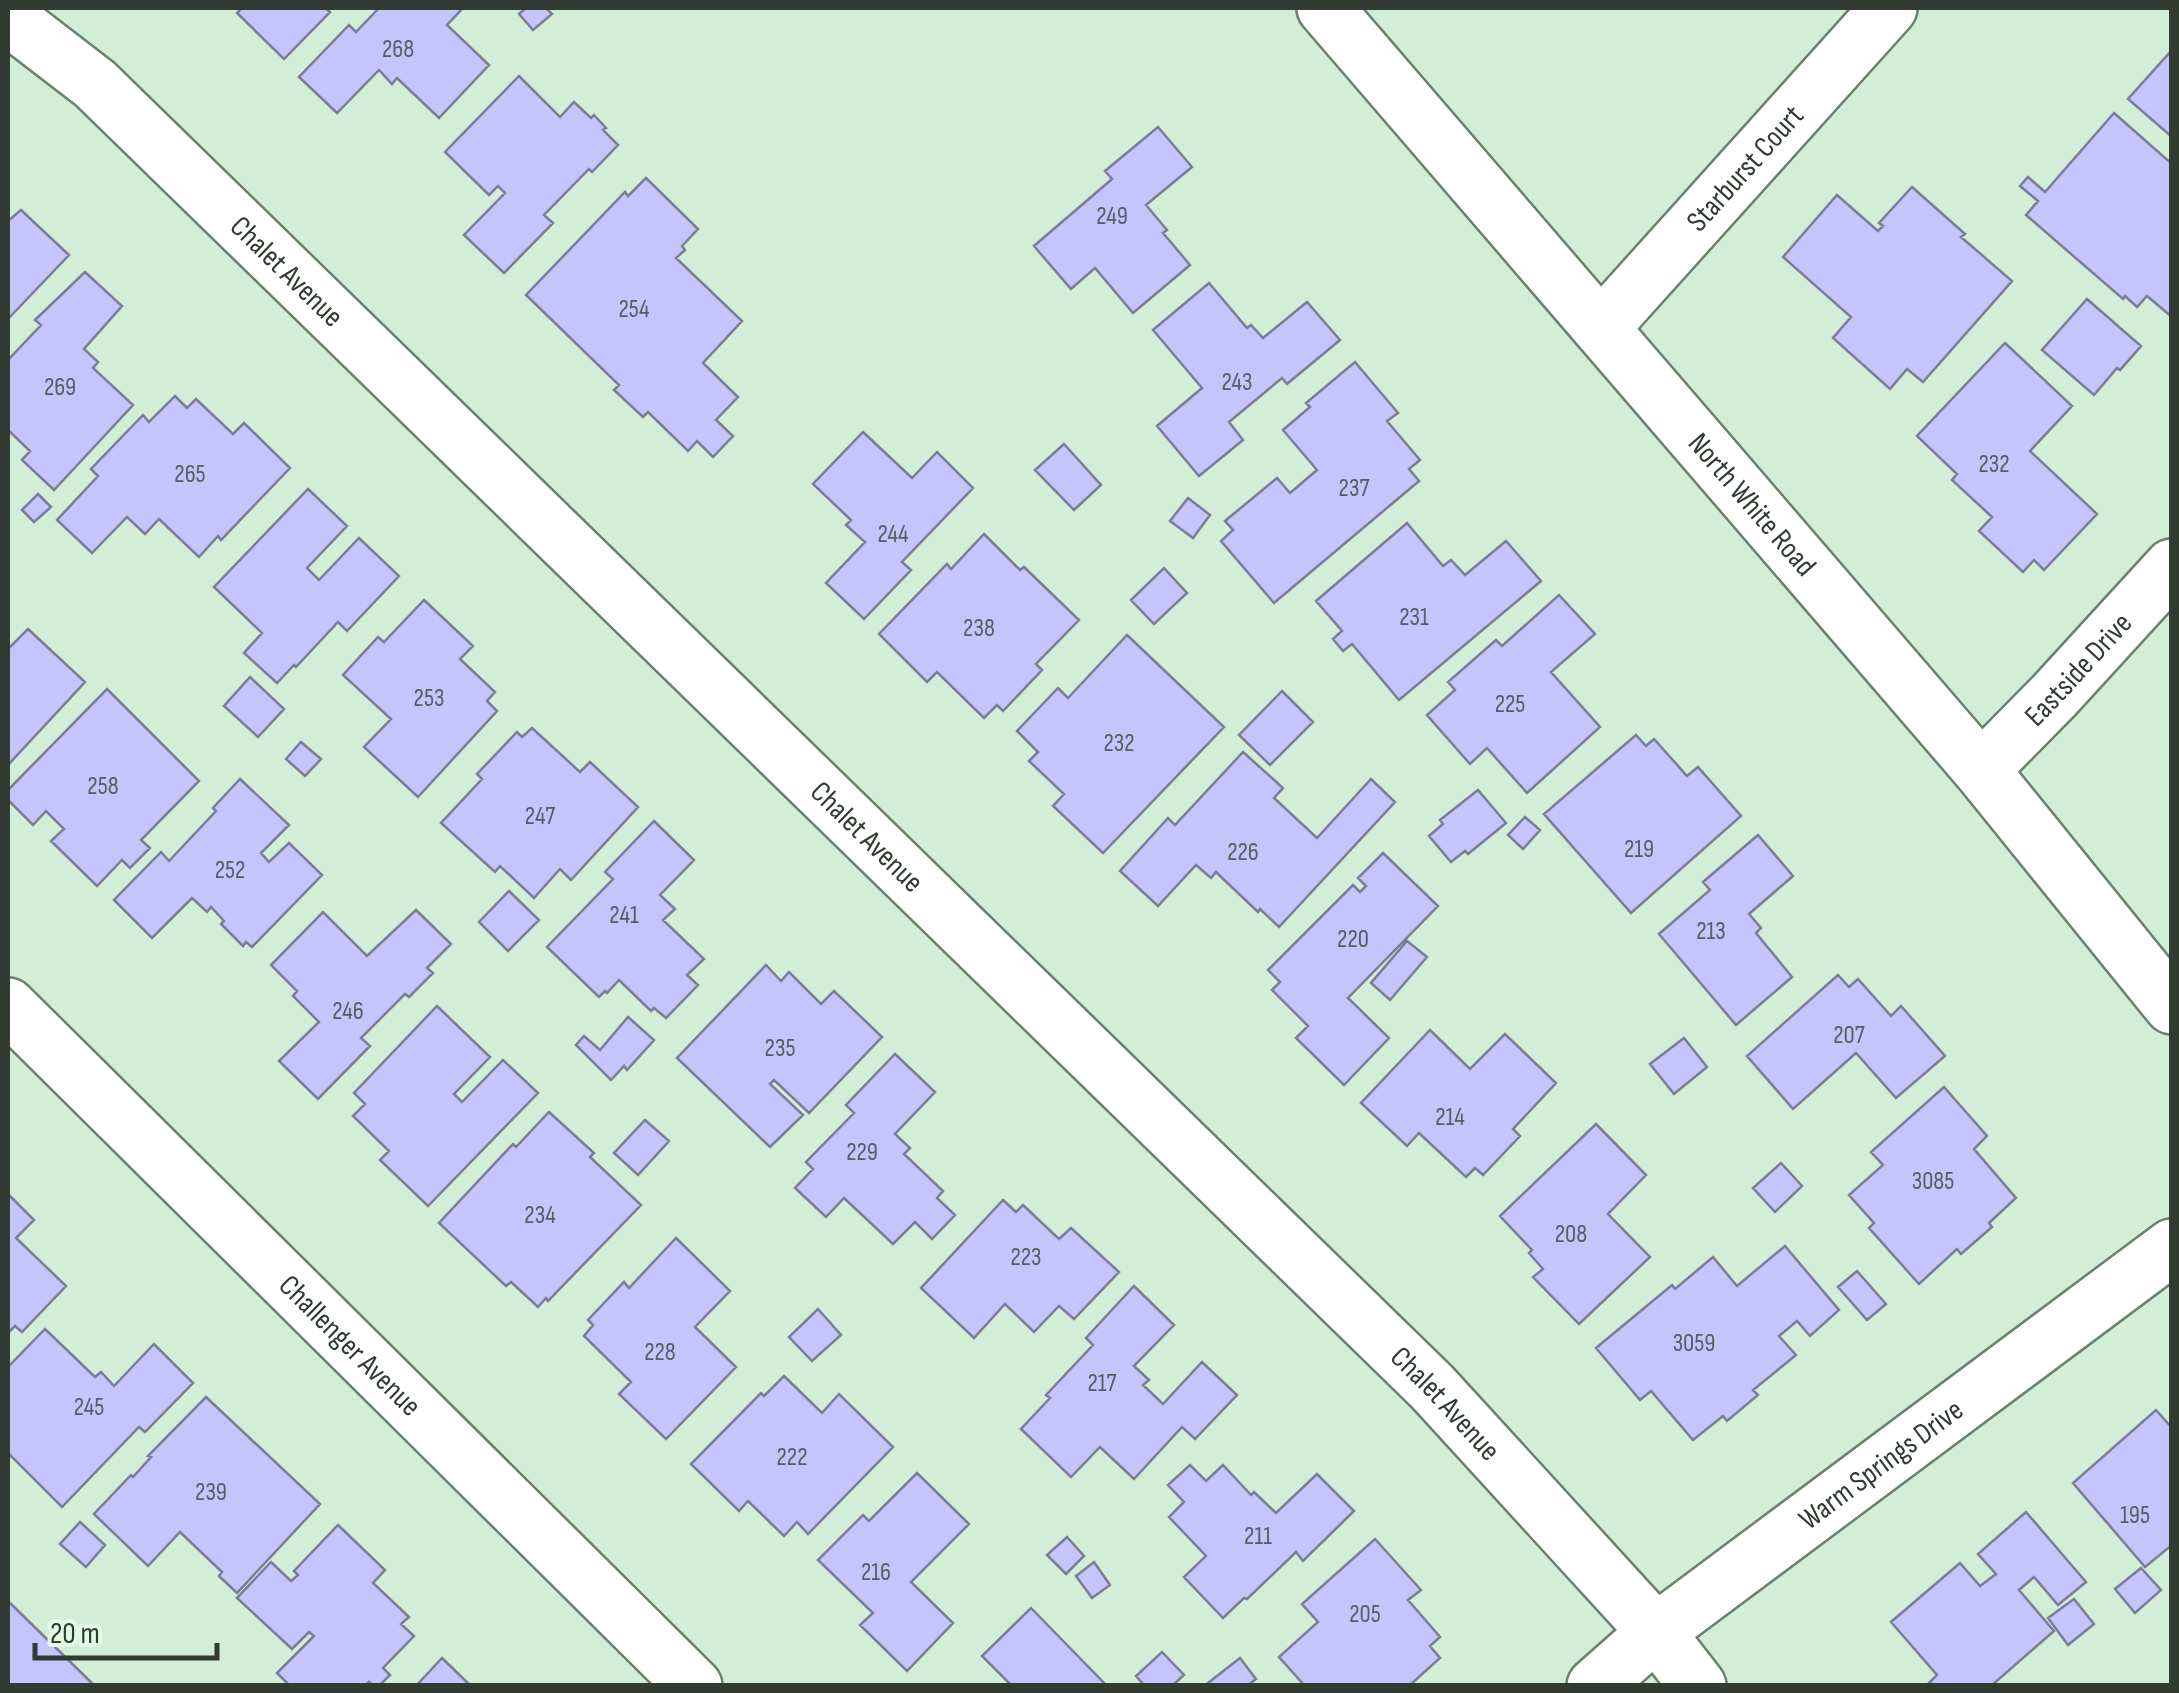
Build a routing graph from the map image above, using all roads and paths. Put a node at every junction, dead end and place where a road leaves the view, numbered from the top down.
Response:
1 (1325, 8) edge
2 (1889, 8) edge
3 (8, 17) edge
4 (1601, 328) junction
5 (2172, 566) edge
6 (1981, 770) junction
7 (8, 1006) edge
8 (2172, 1006) edge
9 (2172, 1248) edge
10 (1656, 1632) junction
11 (694, 1686) edge
12 (1595, 1686) edge
13 (1698, 1686) edge

1 - 4 street, North White Road
2 - 4 street, Starburst Court
3 - 10 street, Chalet Avenue
4 - 6 street, North White Road
5 - 6 street, Eastside Drive
6 - 8 street, North White Road
7 - 11 street, Challenger Avenue
9 - 10 street, Warm Springs Drive
10 - 12 street, Warm Springs Drive
10 - 13 street, Chalet Avenue

